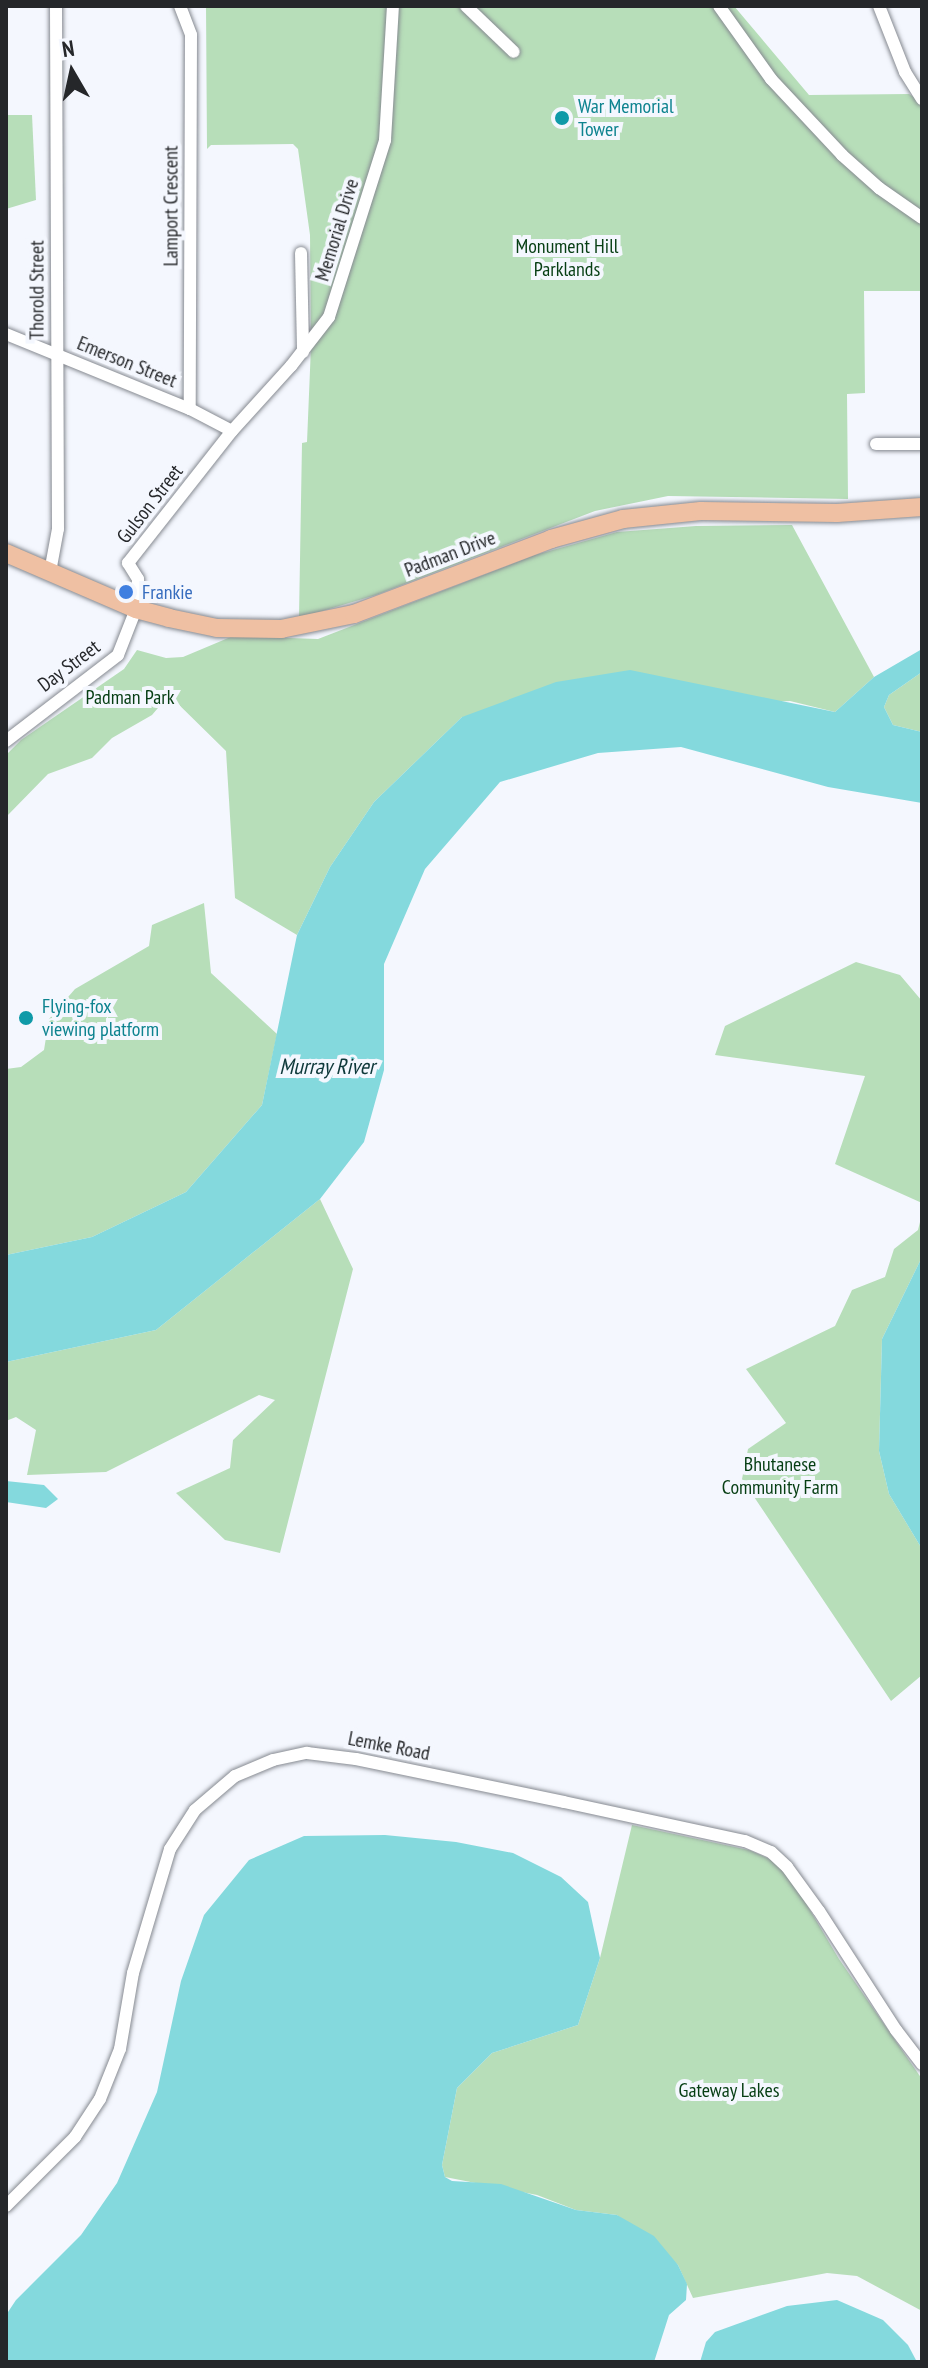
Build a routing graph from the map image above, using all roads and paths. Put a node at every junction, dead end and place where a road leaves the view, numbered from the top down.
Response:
1 (56, 6) edge
2 (180, 6) edge
3 (393, 6) edge
4 (466, 6) edge
5 (719, 6) edge
6 (879, 6) edge
7 (514, 52) dead end
8 (922, 99) edge
9 (922, 218) edge
10 (301, 253) dead end
11 (6, 334) edge
12 (303, 352) junction
13 (57, 355) junction
14 (190, 409) junction
15 (232, 431) junction
16 (876, 444) dead end
17 (922, 444) edge
18 (922, 507) edge
19 (6, 553) edge
20 (50, 572) junction
21 (136, 609) junction
22 (6, 741) edge
23 (922, 2064) edge
24 (6, 2206) edge

1 - 13 street, Thorold Street
2 - 14 street, Lamport Crescent
3 - 12 street, Memorial Drive
4 - 7 street
5 - 9 street
6 - 8 street
10 - 12 street
11 - 13 street, Emerson Street
12 - 15 street, Memorial Drive
13 - 14 street, Emerson Street
13 - 20 street, Thorold Street
14 - 15 street, Emerson Street
15 - 21 street, Gulson Street
16 - 17 street
18 - 21 main road, Padman Drive
19 - 20 main road, Padman Drive
20 - 21 main road, Padman Drive
21 - 22 street, Day Street
23 - 24 street, Lemke Road

